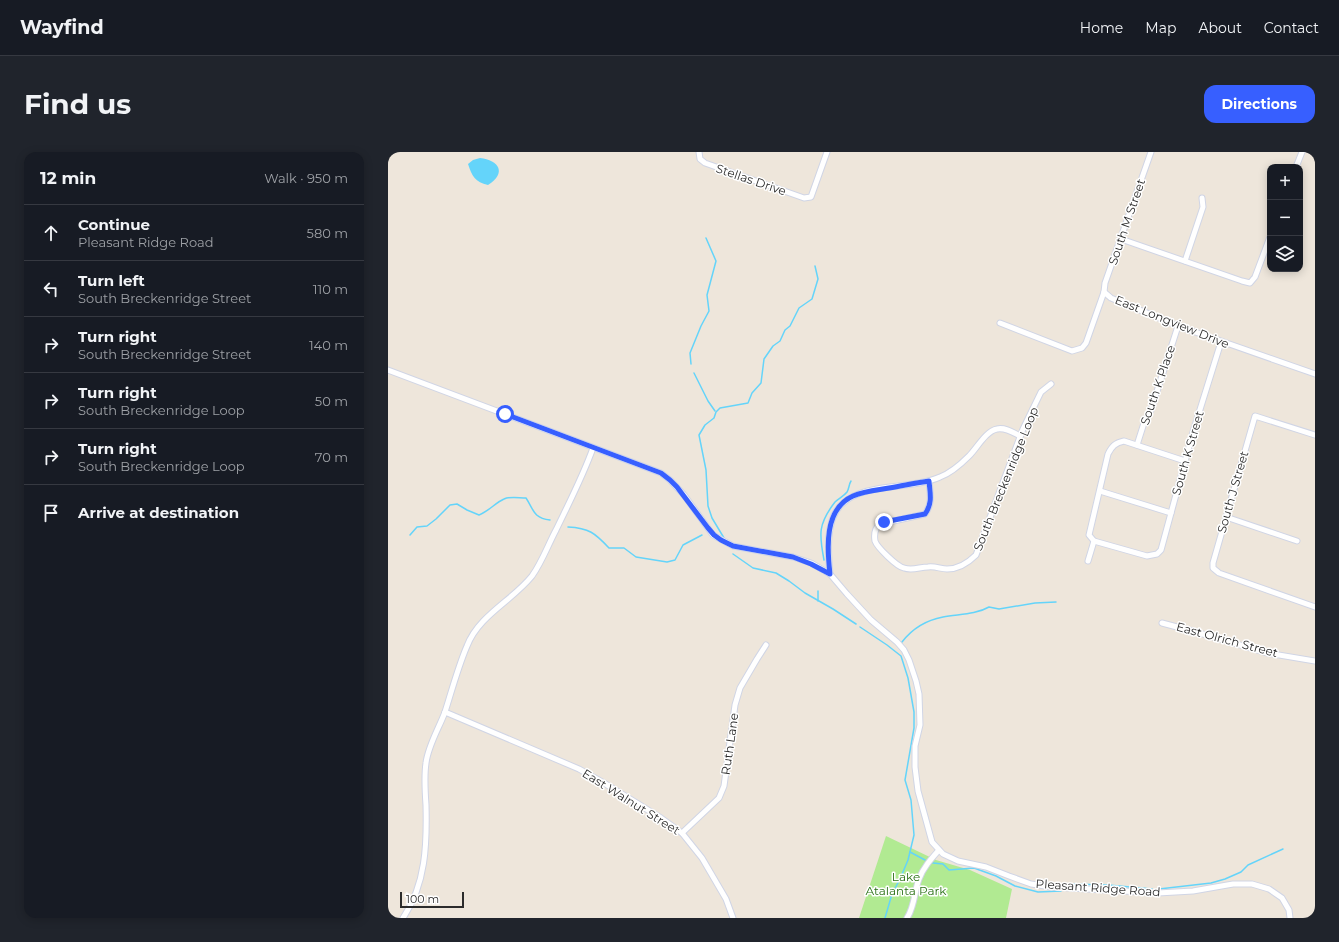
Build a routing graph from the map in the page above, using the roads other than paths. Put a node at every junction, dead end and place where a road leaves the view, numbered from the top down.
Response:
1 (699, 152) edge
2 (828, 152) edge
3 (1151, 152) edge
4 (1302, 152) edge
5 (1297, 164) edge
6 (1202, 198) dead end
7 (1121, 239) junction
8 (1267, 245) edge
9 (1185, 262) junction
10 (1104, 292) junction
11 (1000, 323) dead end
12 (1178, 326) junction
13 (1221, 342) junction
14 (388, 370) edge
15 (1315, 374) edge
16 (1051, 384) dead end
17 (1315, 435) edge
18 (1020, 436) junction
19 (1137, 445) junction
20 (593, 448) junction
21 (1185, 461) junction
22 (929, 481) junction
23 (1100, 491) junction
24 (1171, 513) junction
25 (1226, 517) junction
26 (1297, 541) dead end
27 (1094, 542) junction
28 (1088, 561) dead end
29 (830, 574) junction
30 (1315, 607) edge
31 (1162, 623) dead end
32 (766, 645) dead end
33 (1315, 661) edge
34 (445, 712) junction
35 (682, 833) junction
36 (939, 850) junction
37 (403, 918) edge
38 (733, 918) edge
39 (907, 918) edge
40 (1290, 918) edge

1 - 2 street, Stellas Drive
3 - 7 street, South M Street
4 - 5 street
6 - 9 street
7 - 9 street
7 - 10 street, South M Street
8 - 9 street
10 - 11 street, East Longview Drive
10 - 12 street, East Longview Drive
12 - 13 street, East Longview Drive
12 - 19 street, South K Place
13 - 15 street, East Longview Drive
13 - 21 street, South K Street
14 - 20 street
16 - 18 street, South Breckenridge Loop
17 - 25 street, South J Street
18 - 22 street
18 - 22 street, South Breckenridge Loop
19 - 21 street
19 - 23 street
20 - 29 street
20 - 34 street
21 - 24 street, South K Street
22 - 29 street
23 - 24 street
23 - 27 street
24 - 27 street, South K Street
25 - 26 street
25 - 30 street, South J Street
27 - 28 street
29 - 36 street
31 - 33 street, East Olrich Street
32 - 35 street, Ruth Lane
34 - 35 street, East Walnut Street
34 - 37 street
35 - 38 street, East Walnut Street
36 - 39 street
36 - 40 street, Pleasant Ridge Road

